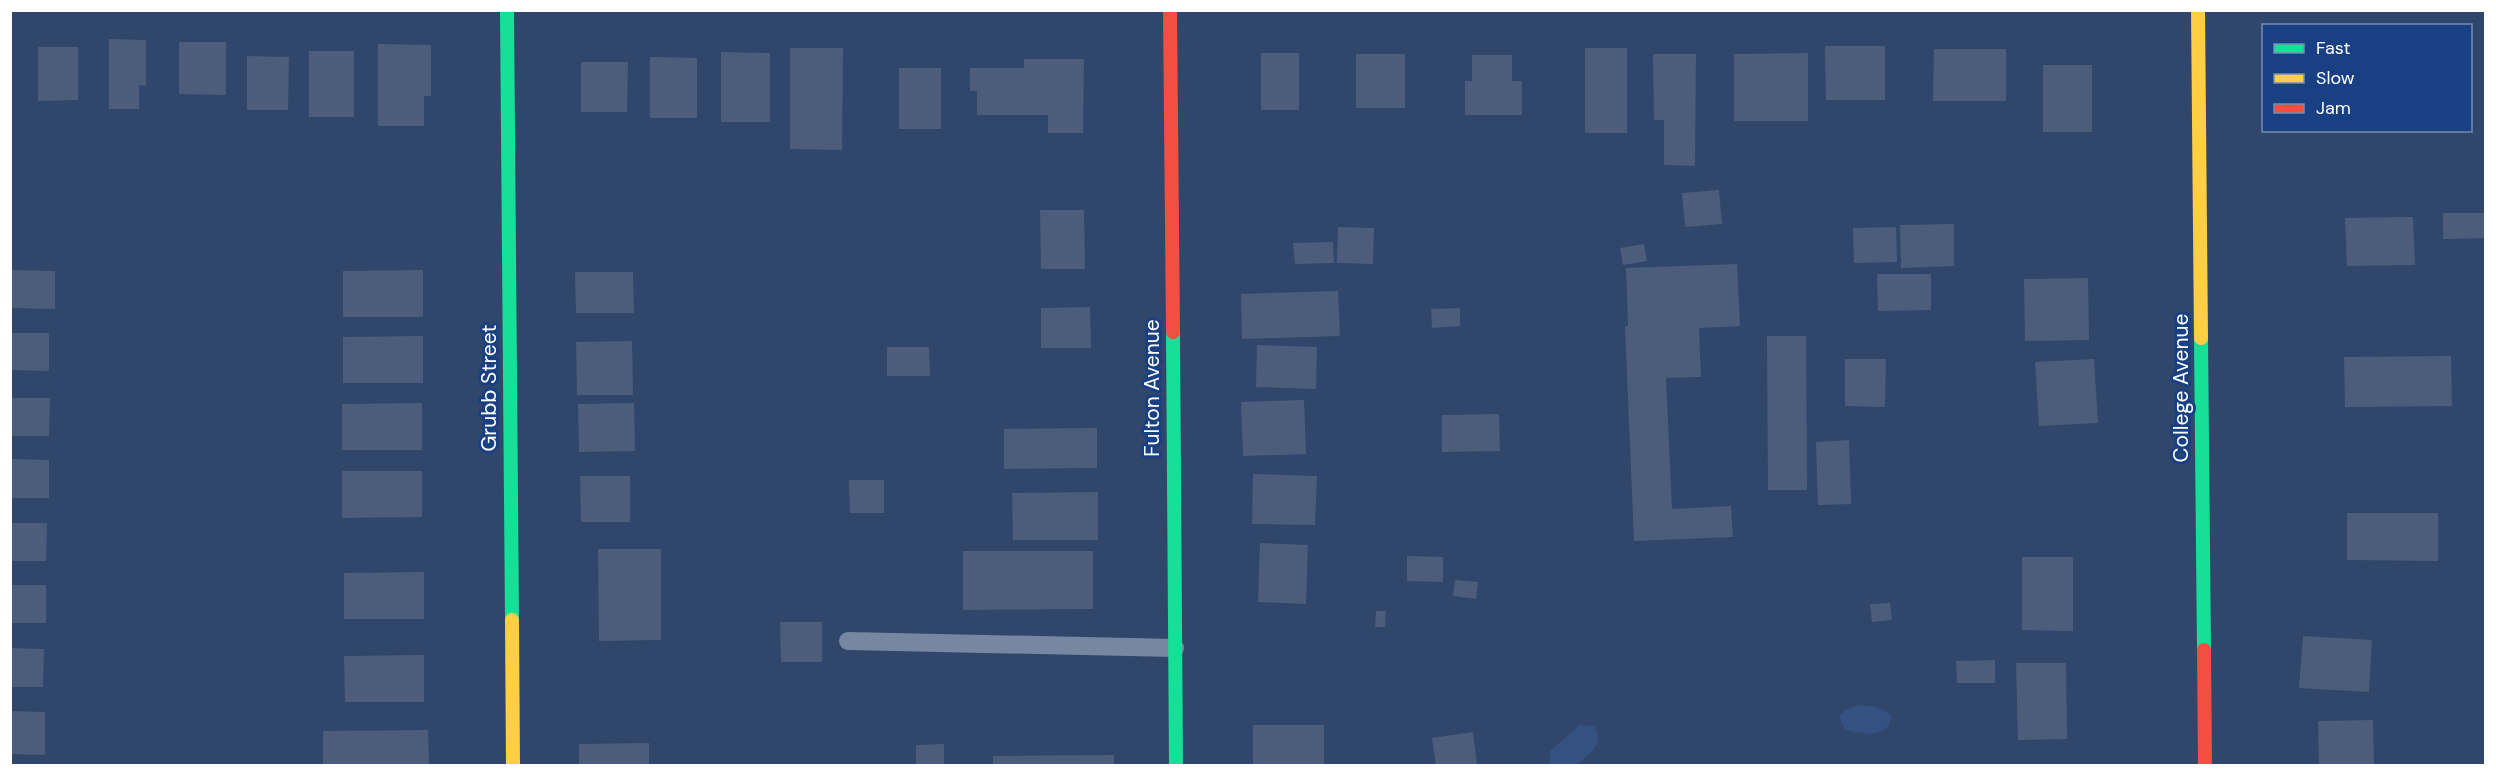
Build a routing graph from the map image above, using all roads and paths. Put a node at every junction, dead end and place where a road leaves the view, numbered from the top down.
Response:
1 (507, 10) edge
2 (1170, 10) edge
3 (2198, 10) edge
4 (848, 641) dead end
5 (1175, 648) junction
6 (513, 765) edge
7 (1176, 765) edge
8 (2205, 765) edge

1 - 6 street, Grubb Street
2 - 5 street, Fulton Avenue
3 - 8 street, College Avenue
4 - 5 lane
5 - 7 street, Fulton Avenue

